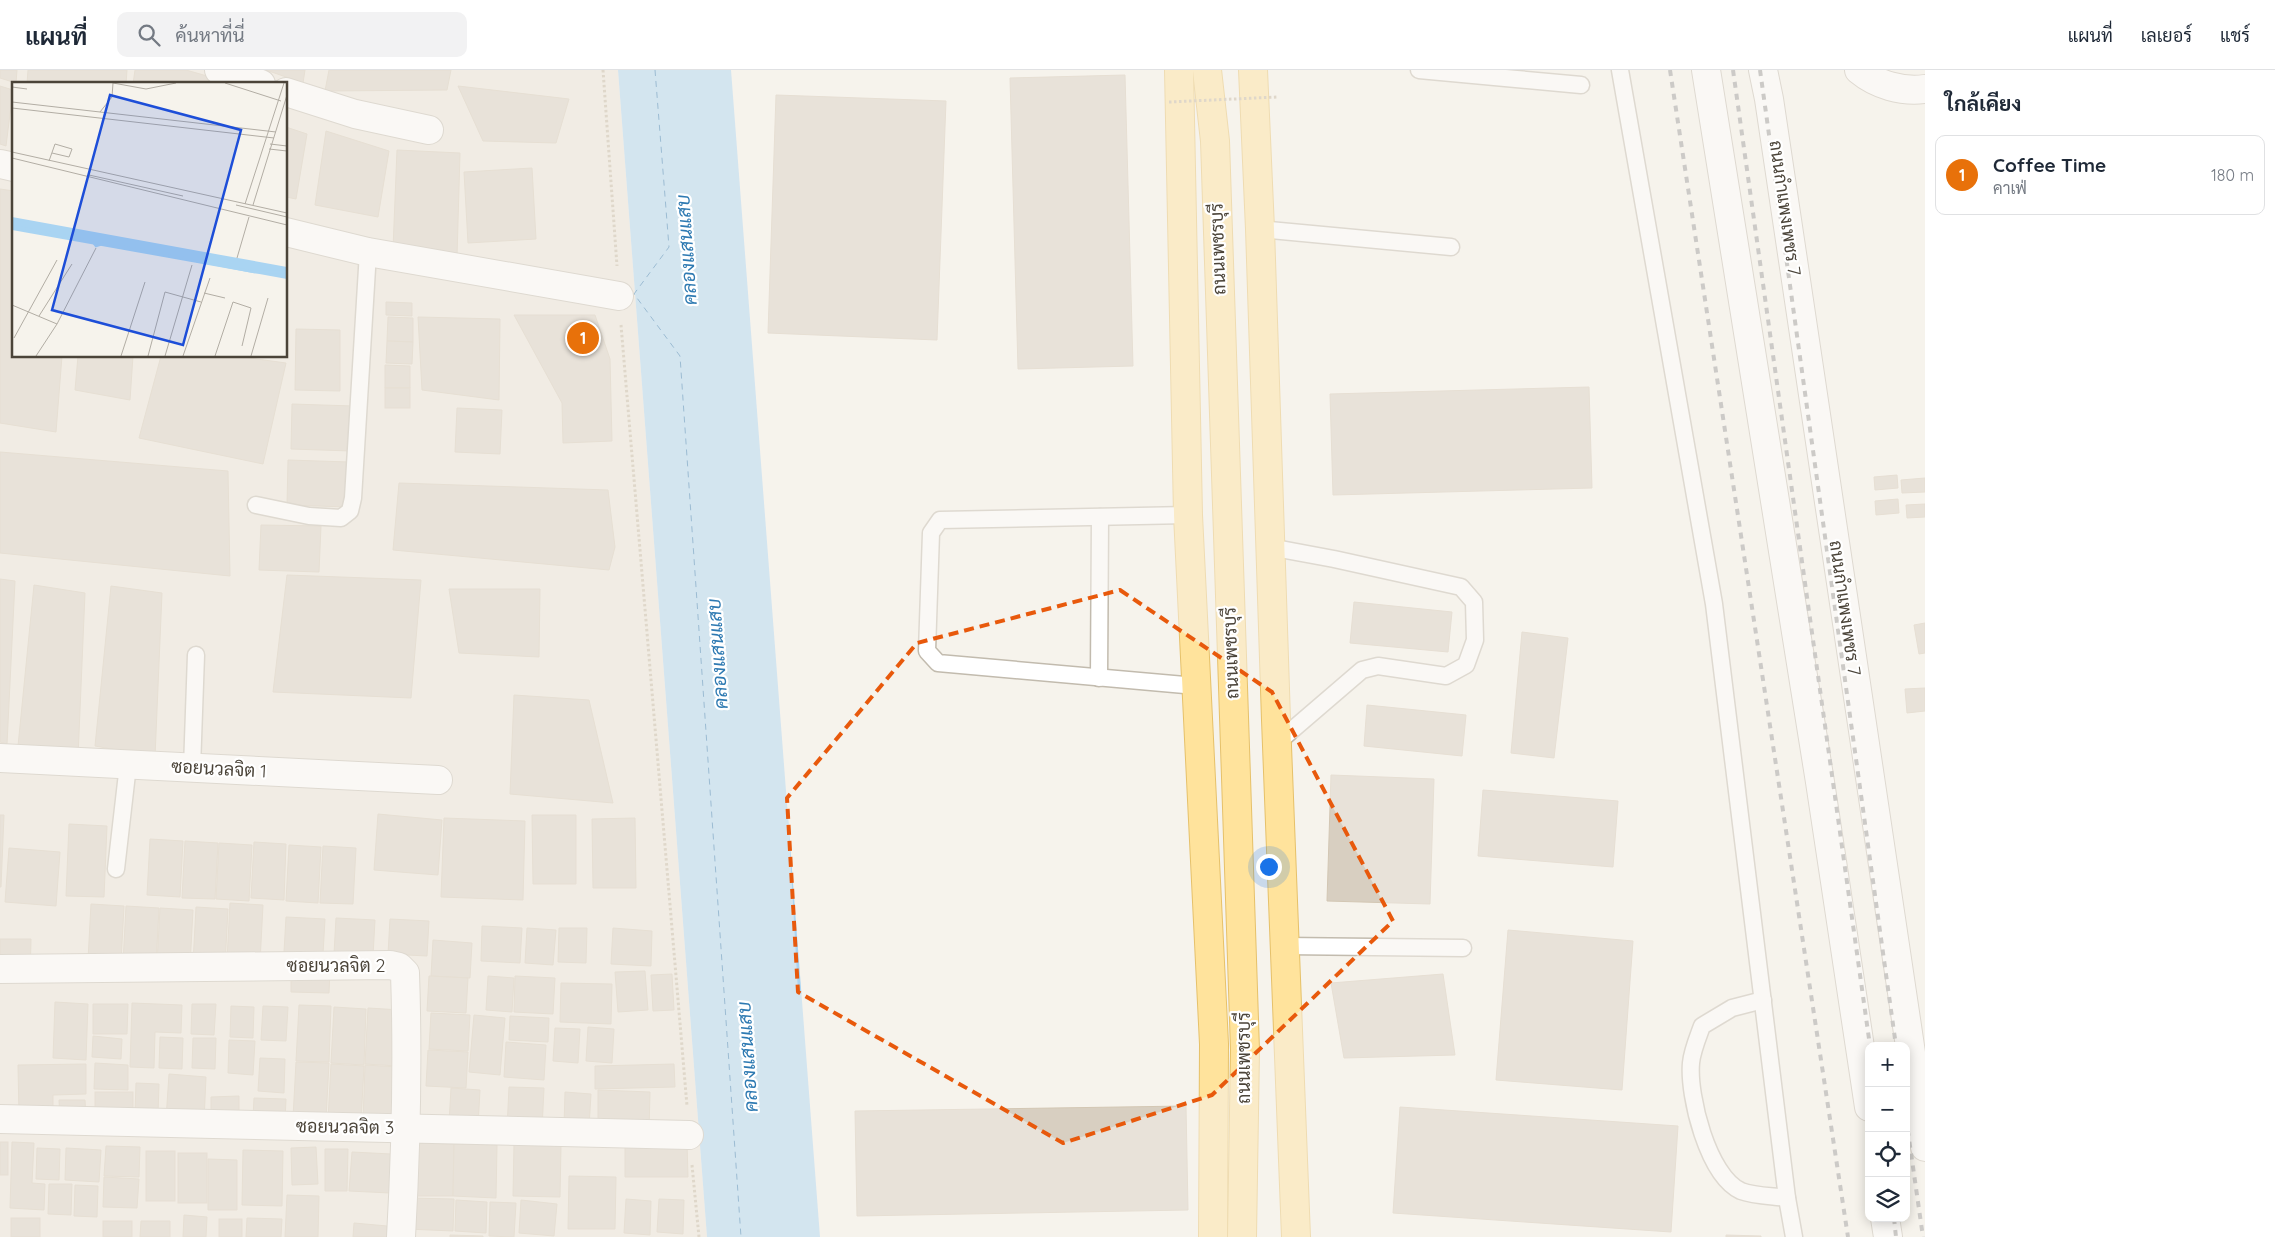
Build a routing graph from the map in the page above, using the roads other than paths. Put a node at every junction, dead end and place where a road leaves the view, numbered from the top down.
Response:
1 (219, 70) edge
2 (1179, 70) edge
3 (1207, 70) edge
4 (1253, 70) edge
5 (1419, 70) edge
6 (1620, 70) edge
7 (1706, 70) edge
8 (1763, 70) edge
9 (1859, 70) edge
10 (255, 82) edge
11 (1580, 85) dead end
12 (1925, 89) edge
13 (288, 93) edge
14 (429, 130) dead end
15 (1260, 229) junction
16 (288, 232) edge
17 (1450, 247) dead end
18 (368, 252) junction
19 (619, 296) road end
20 (256, 505) dead end
21 (1188, 515) junction
22 (1100, 517) junction
23 (1270, 547) junction
24 (196, 656) dead end
25 (1099, 678) junction
26 (1196, 686) junction
27 (1277, 743) junction
28 (0, 758) edge
29 (128, 764) junction
30 (192, 768) junction
31 (438, 780) dead end
32 (116, 869) dead end
33 (1285, 946) junction
34 (1463, 948) dead end
35 (0, 968) edge
36 (1763, 1000) junction
37 (1866, 1087) edge
38 (0, 1119) edge
39 (406, 1128) junction
40 (689, 1135) road end
41 (1925, 1147) edge
42 (1787, 1198) junction
43 (1886, 1222) edge
44 (1295, 1235) edge
45 (401, 1237) edge
46 (1213, 1237) edge
47 (1242, 1237) edge
48 (1794, 1237) edge
49 (1888, 1237) edge

1 - 10 street
2 - 21 main road, ถนนเพชรบุรี
3 - 47 main road, ถนนเพชรบุรี
4 - 15 main road
5 - 11 lane
6 - 36 lane
7 - 37 street
8 - 41 street, ถนนกำแพงเพชร 7
9 - 12 street
13 - 14 street
15 - 17 lane
15 - 23 main road
16 - 18 street
18 - 19 street
18 - 20 lane
21 - 22 lane
21 - 26 main road, ถนนเพชรบุรี
22 - 25 lane
22 - 25 lane
23 - 27 main road
23 - 27 lane
24 - 30 lane
25 - 26 lane
26 - 46 main road, ถนนเพชรบุรี
27 - 33 main road
28 - 29 street, ซอยนวลจิต 1
29 - 30 street, ซอยนวลจิต 1
29 - 32 lane
30 - 31 street, ซอยนวลจิต 1
33 - 34 lane
33 - 44 main road
35 - 39 street, ซอยนวลจิต 2
36 - 42 lane
36 - 42 lane
38 - 39 street, ซอยนวลจิต 3
39 - 40 street, ซอยนวลจิต 3
39 - 45 street, ซอยนวลจิต 2
42 - 48 lane
43 - 49 street

